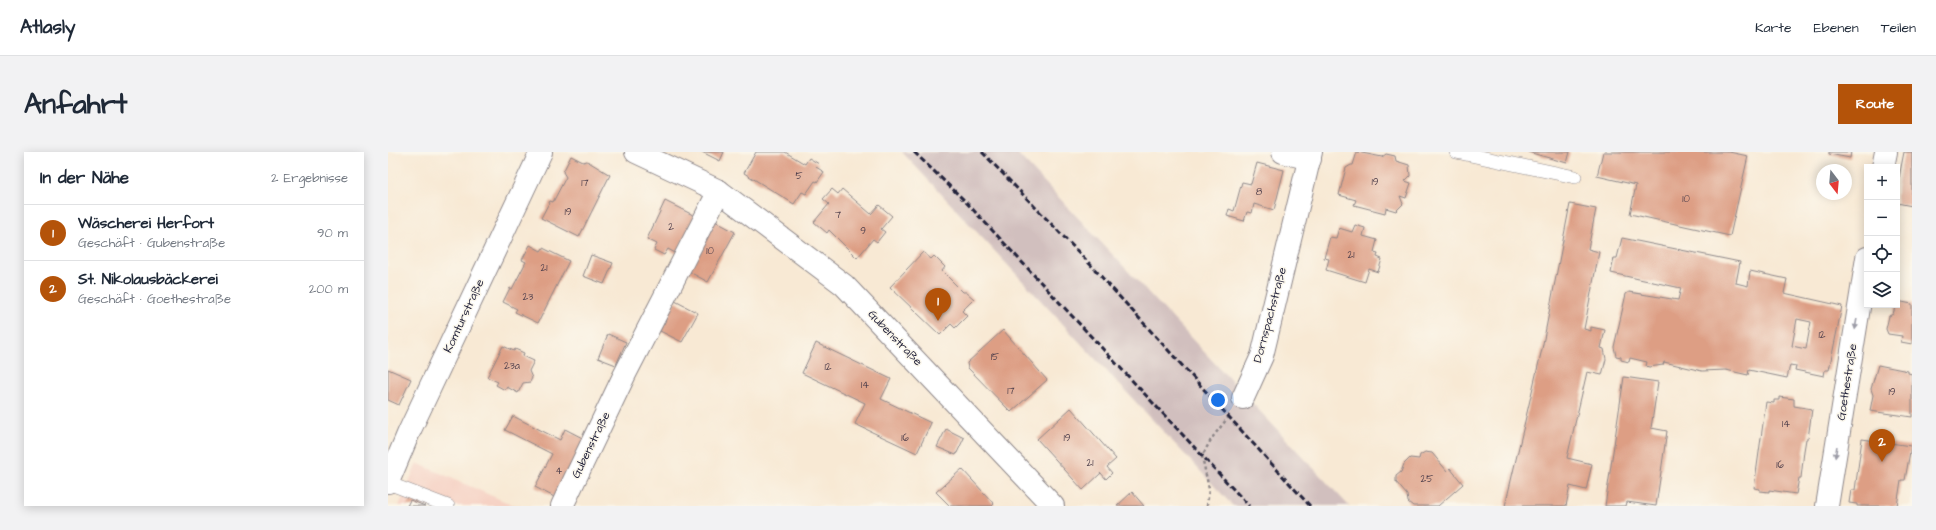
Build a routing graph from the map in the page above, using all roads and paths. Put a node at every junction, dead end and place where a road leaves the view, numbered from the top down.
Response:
1 (542, 152) edge
2 (636, 152) edge
3 (1283, 152) edge
4 (1456, 152) edge
5 (1886, 152) edge
6 (1311, 155) edge
7 (1884, 164) edge
8 (1575, 177) dead end
9 (719, 191) junction
10 (1865, 272) edge
11 (1243, 398) joint
12 (388, 482) edge
13 (448, 506) edge
14 (562, 506) edge
15 (1053, 506) edge
16 (1207, 506) edge
17 (1827, 506) edge

1 - 12 street, Komturstraße
2 - 9 street, Gubenstraße
3 - 6 street, Dornspachstraße
4 - 8 lane
5 - 7 street
6 - 11 street, Dornspachstraße
9 - 14 street, Gubenstraße
9 - 15 street, Gubenstraße
10 -> 17 street, Goethestraße
11 - 16 path
12 - 13 lane

